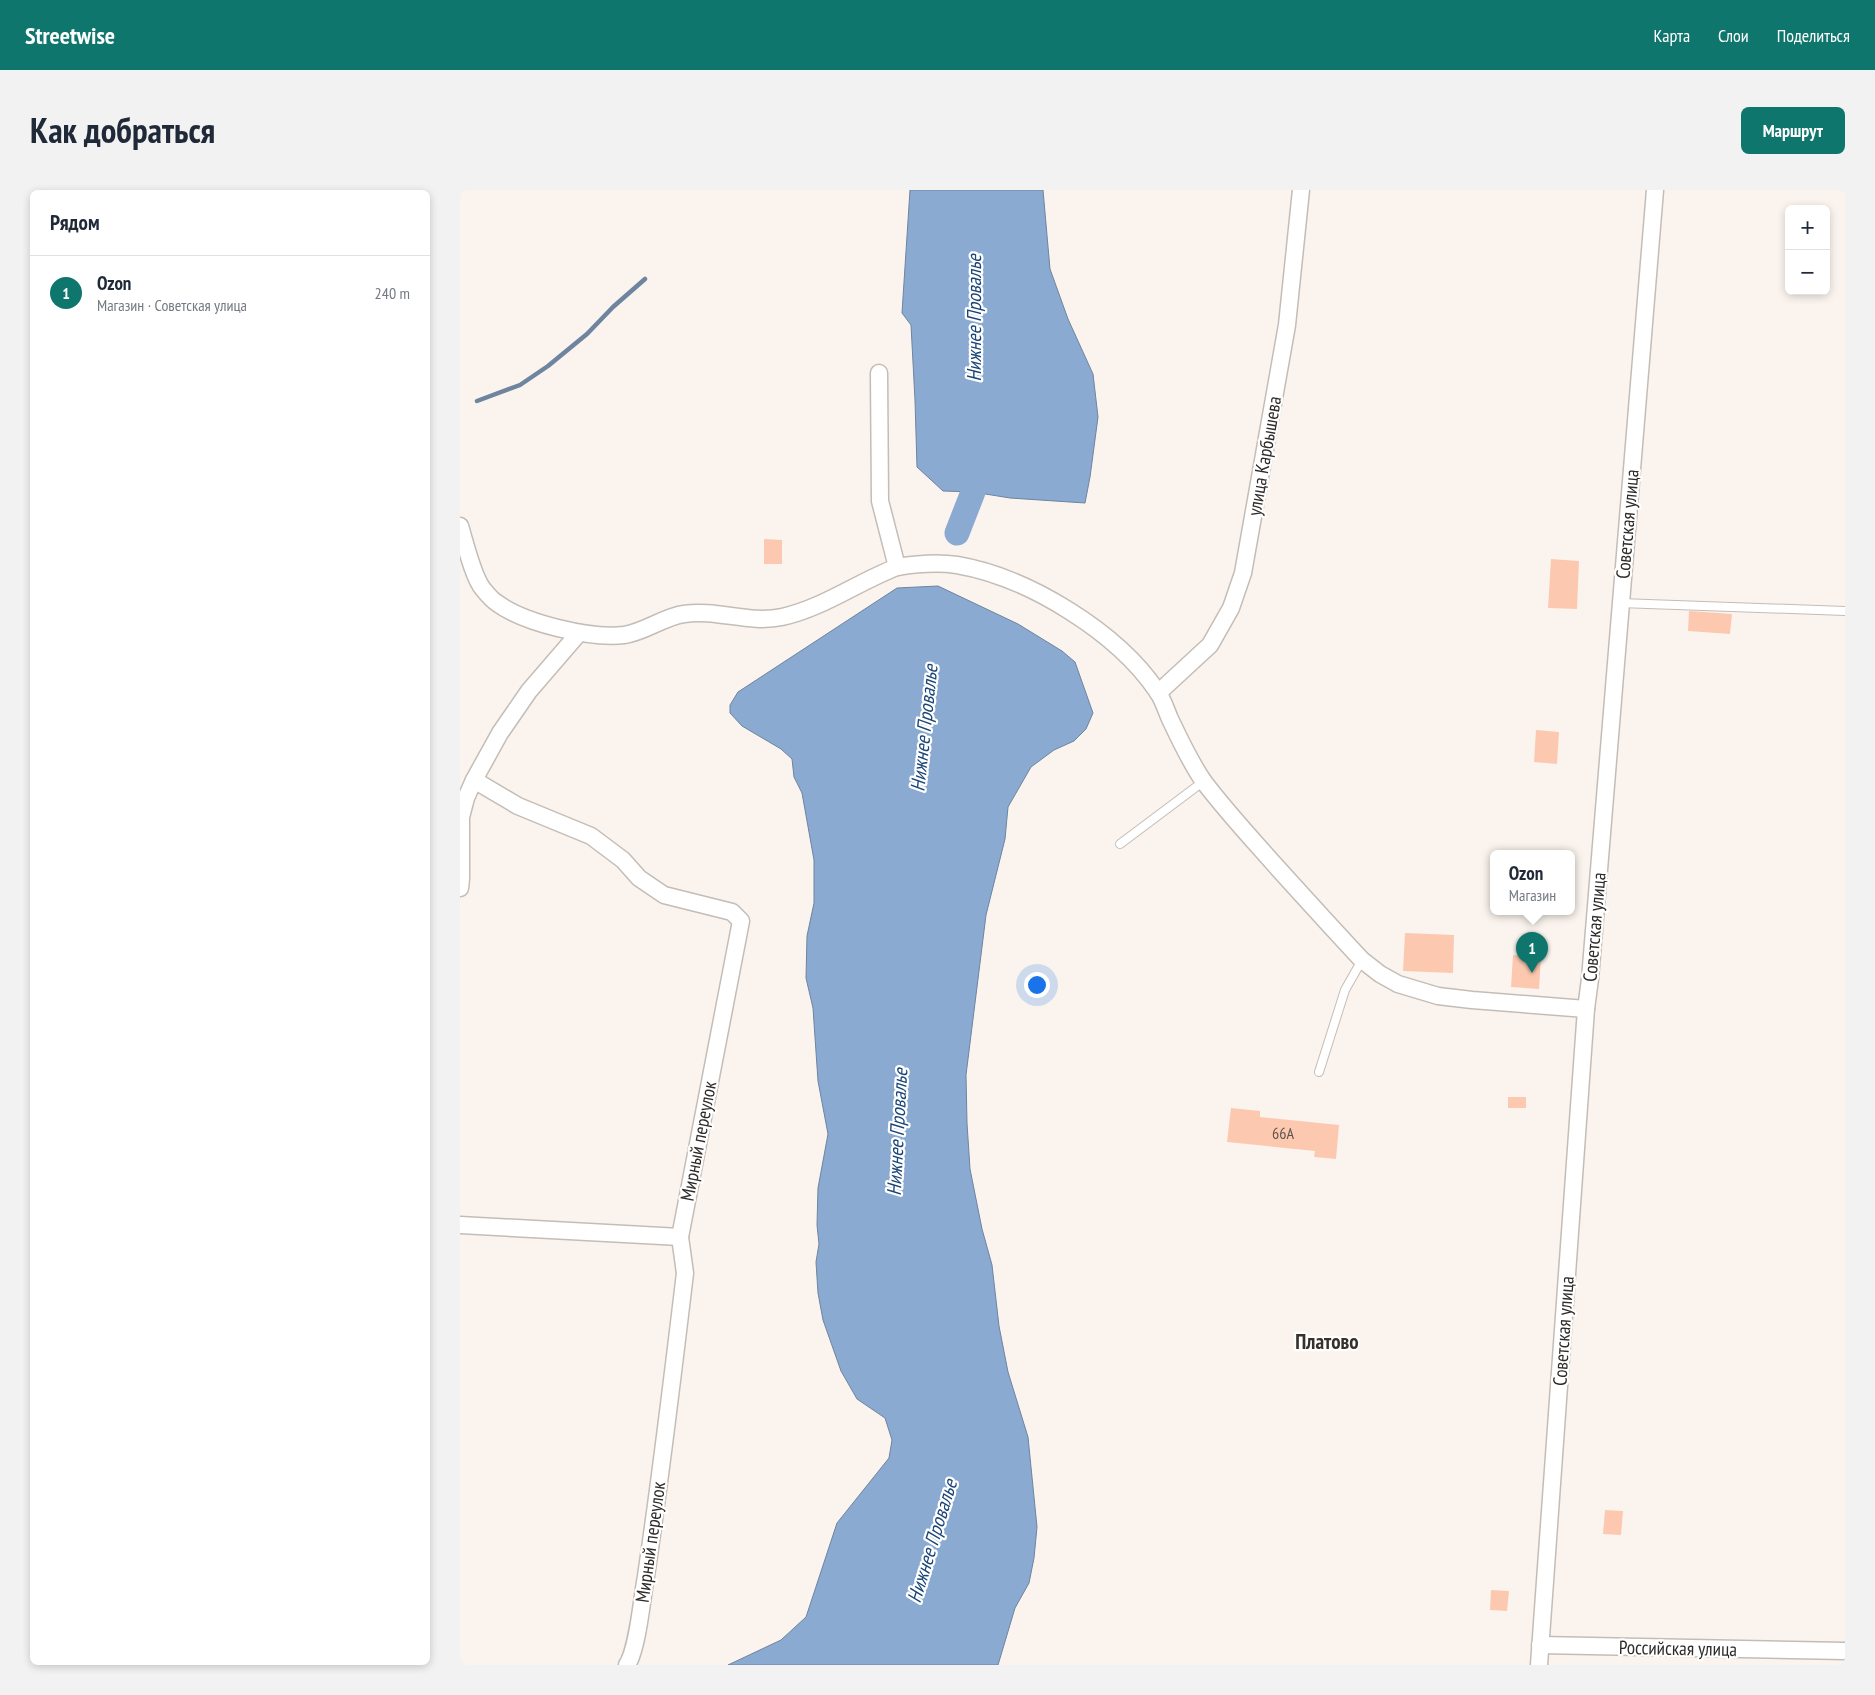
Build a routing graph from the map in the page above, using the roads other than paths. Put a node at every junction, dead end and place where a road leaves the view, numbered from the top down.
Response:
1 (1301, 190) edge
2 (1655, 190) edge
3 (879, 373) dead end
4 (460, 526) edge
5 (897, 567) junction
6 (1620, 602) junction
7 (1845, 612) edge
8 (579, 633) junction
9 (1158, 692) junction
10 (474, 780) junction
11 (1204, 781) junction
12 (1120, 844) dead end
13 (460, 888) edge
14 (1362, 960) junction
15 (1586, 1009) junction
16 (1319, 1072) dead end
17 (460, 1225) edge
18 (680, 1237) junction
19 (1540, 1645) junction
20 (1845, 1651) edge
21 (627, 1665) edge
22 (1539, 1665) edge

1 - 9 street, улица Карбышева
2 - 6 street, Советская улица
3 - 5 street
4 - 8 street
5 - 8 street
5 - 9 street
6 - 7 lane
6 - 15 street, Советская улица
8 - 10 street
9 - 11 street
10 - 13 street
10 - 18 street, Мирный переулок
11 - 12 lane
11 - 14 street
14 - 15 street
14 - 16 lane
15 - 19 street, Советская улица
17 - 18 street
18 - 21 street, Мирный переулок
19 - 20 street, Российская улица
19 - 22 street, Советская улица

